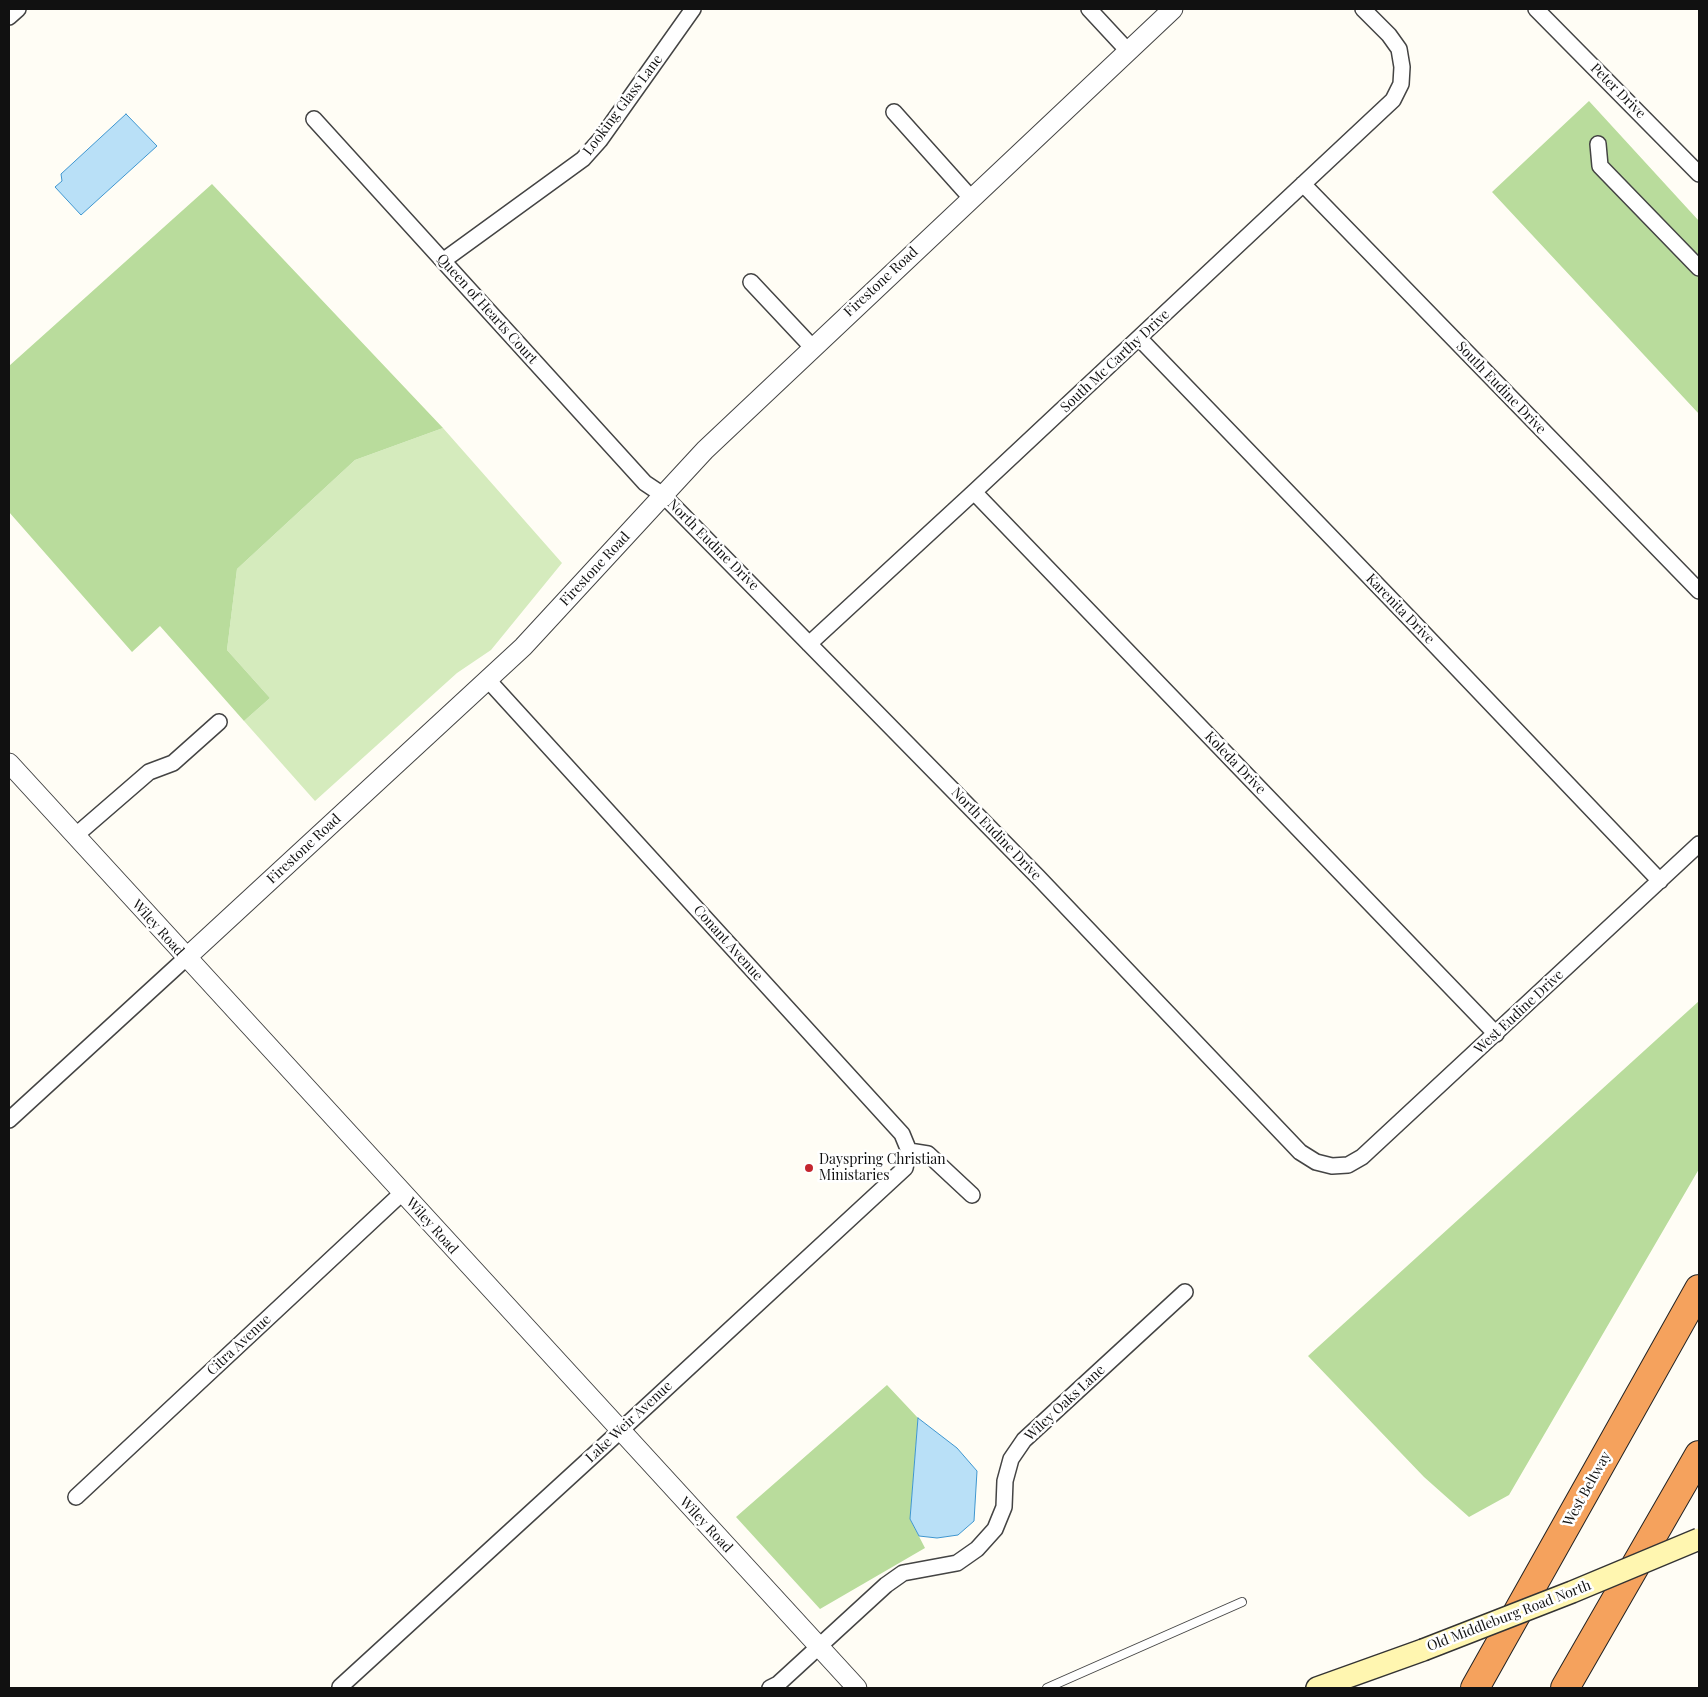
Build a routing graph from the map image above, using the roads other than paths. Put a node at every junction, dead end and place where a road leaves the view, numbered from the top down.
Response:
1 (18, 9) edge
2 (693, 9) edge
3 (1090, 9) edge
4 (1173, 9) edge
5 (1363, 9) edge
6 (1536, 9) edge
7 (9, 17) edge
8 (1128, 51) junction
9 (894, 112) dead end
10 (314, 119) dead end
11 (1598, 144) dead end
12 (1699, 174) edge
13 (1303, 184) junction
14 (971, 198) junction
15 (444, 260) junction
16 (1699, 268) edge
17 (751, 282) dead end
18 (1140, 338) junction
19 (812, 347) junction
20 (974, 492) junction
21 (663, 495) junction
22 (1699, 591) edge
23 (810, 644) junction
24 (488, 680) junction
25 (219, 722) dead end
26 (9, 763) edge
27 (75, 836) junction
28 (1699, 844) edge
29 (1660, 881) junction
30 (186, 958) junction
31 (1496, 1034) junction
32 (9, 1120) edge
33 (909, 1151) junction
34 (1332, 1166) joint
35 (402, 1193) junction
36 (972, 1195) dead end
37 (1699, 1289) edge
38 (1185, 1292) dead end
39 (620, 1432) junction
40 (1699, 1456) edge
41 (76, 1497) dead end
42 (1699, 1538) edge
43 (1242, 1602) dead end
44 (819, 1647) junction
45 (340, 1687) edge
46 (770, 1688) edge
47 (857, 1688) edge
48 (1047, 1688) edge
49 (1317, 1688) edge
50 (1475, 1688) edge
51 (1565, 1688) edge

1 - 7 street
2 - 15 street, Looking Glass Lane
3 - 8 street
4 - 8 street, Firestone Road
5 - 13 street, South Mc Carthy Drive
6 - 12 street, Peter Drive
8 - 14 street, Firestone Road
9 - 14 street
10 - 15 street, Queen of Hearts Court
11 - 16 street
13 - 18 street, South Mc Carthy Drive
13 - 22 street, South Eudine Drive
14 - 19 street, Firestone Road
15 - 21 street, Queen of Hearts Court
17 - 19 street
18 - 20 street, South Mc Carthy Drive
18 - 29 street, Karenita Drive
19 - 21 street, Firestone Road
20 - 23 street, South Mc Carthy Drive
20 - 31 street, Koleda Drive
21 - 23 street, North Eudine Drive
21 - 24 street, Firestone Road
23 - 34 street, North Eudine Drive
24 - 30 street, Firestone Road
24 - 33 street, Conant Avenue
25 - 27 street
26 - 27 street, Wiley Road
27 - 30 street, Wiley Road
28 - 29 street, West Eudine Drive
29 - 31 street, West Eudine Drive
30 - 32 street, Firestone Road
30 - 35 street, Wiley Road
31 - 34 street, West Eudine Drive
33 - 36 street
33 - 39 street, Lake Weir Avenue
35 - 39 street, Wiley Road
35 - 41 street, Citra Avenue
37 - 50 highway, West Beltway
38 - 44 street, Wiley Oaks Lane
39 - 44 street, Wiley Road
39 - 45 street, Lake Weir Avenue
40 - 51 highway
42 - 49 main road, Old Middleburg Road North, bridge
43 - 48 lane
44 - 46 street, Wiley Oaks Lane
44 - 47 street, Wiley Road

